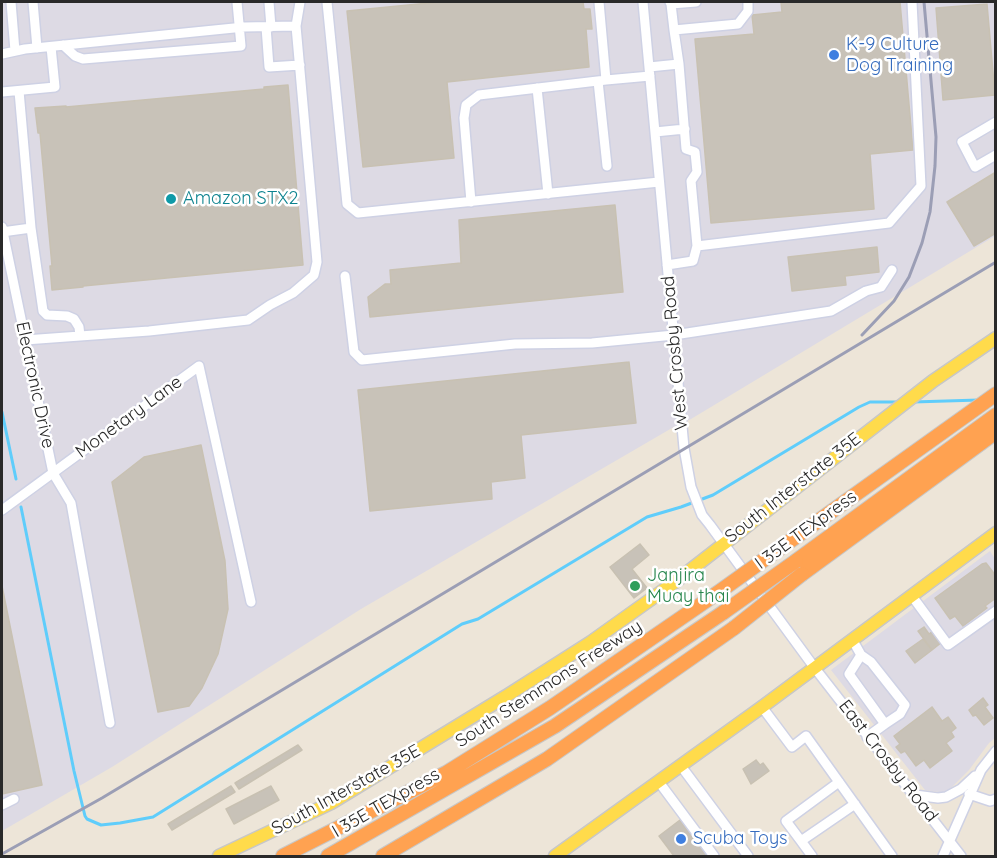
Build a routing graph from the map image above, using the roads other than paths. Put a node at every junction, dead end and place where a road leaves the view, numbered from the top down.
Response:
1 (11, 2) edge
2 (33, 2) edge
3 (237, 2) edge
4 (268, 2) edge
5 (300, 2) edge
6 (327, 2) edge
7 (599, 2) edge
8 (643, 2) edge
9 (696, 2) edge
10 (748, 2) edge
11 (912, 2) edge
12 (670, 3) edge
13 (296, 26) junction
14 (13, 27) junction
15 (240, 27) junction
16 (268, 27) junction
17 (2, 28) edge
18 (674, 30) junction
19 (63, 45) junction
20 (51, 46) junction
21 (38, 48) junction
22 (15, 51) junction
23 (2, 54) edge
24 (679, 64) junction
25 (300, 65) junction
26 (649, 71) junction
27 (602, 81) junction
28 (537, 88) junction
29 (19, 91) junction
30 (2, 92) edge
31 (996, 122) edge
32 (685, 129) junction
33 (655, 132) junction
34 (996, 155) edge
35 (607, 166) dead end
36 (659, 182) junction
37 (548, 194) junction
38 (471, 202) junction
39 (32, 228) junction
40 (2, 230) edge
41 (697, 246) junction
42 (667, 265) junction
43 (892, 270) dead end
44 (345, 276) dead end
45 (674, 335) junction
46 (80, 336) junction
47 (996, 338) edge
48 (25, 340) junction
49 (996, 394) edge
50 (996, 415) edge
51 (996, 432) edge
52 (996, 437) edge
53 (977, 446) junction
54 (53, 473) junction
55 (2, 510) edge
56 (993, 539) edge
57 (724, 543) junction
58 (912, 596) junction
59 (251, 602) dead end
60 (996, 611) edge
61 (852, 639) junction
62 (861, 655) junction
63 (814, 667) junction
64 (762, 707) junction
65 (110, 723) dead end
66 (885, 724) junction
67 (867, 737) junction
68 (996, 751) edge
69 (681, 766) junction
70 (981, 770) junction
71 (659, 782) junction
72 (839, 782) junction
73 (969, 794) junction
74 (915, 795) junction
75 (14, 799) dead end
76 (996, 799) edge
77 (855, 804) junction
78 (2, 806) edge
79 (950, 840) junction
80 (801, 841) junction
81 (219, 856) edge
82 (283, 856) edge
83 (328, 856) edge
84 (382, 856) edge
85 (555, 856) edge
86 (714, 856) edge
87 (748, 856) edge
88 (812, 856) edge
89 (892, 856) edge
90 (943, 856) edge
91 (961, 856) edge

1 - 14 street
2 - 21 street
3 - 15 street
4 - 16 street
5 - 13 street
6 - 38 street
7 - 27 street
8 - 26 street, West Crosby Road
9 - 12 street
10 - 18 street
11 - 41 street
12 - 18 street
13 - 16 street
13 - 25 street
14 - 17 street
14 - 22 street
15 - 16 street
15 - 19 street
15 - 19 street
16 - 25 street
18 - 24 street
19 - 20 street
20 - 21 street
20 - 29 street
21 - 22 street
22 - 23 street
24 - 26 street
24 - 32 street
25 - 46 street
26 - 27 street
26 - 33 street, West Crosby Road
27 - 28 street
27 - 35 street
28 - 37 street
28 - 38 street
29 - 30 street
29 - 39 street
31 - 34 street
32 - 33 street
32 - 41 street
33 - 36 street, West Crosby Road
36 - 37 street
36 - 42 street, West Crosby Road
37 - 38 street
39 - 40 street
39 - 46 street
40 - 48 street, Electronic Drive
41 - 42 street
42 - 45 street, West Crosby Road
43 - 45 street
44 - 45 street
45 - 57 street, West Crosby Road
46 - 48 street
47 - 57 main road, South Interstate 35E
48 - 54 street, Electronic Drive
49 - 82 highway, South Stemmons Freeway, bridge
50 - 83 highway, I 35E TEXpress, bridge
51 - 53 highway
52 - 53 highway
53 - 84 highway, bridge
54 - 55 street, Monetary Lane
54 - 59 street, Monetary Lane
54 - 65 street, Electronic Drive
56 - 58 main road
57 - 63 street, West Crosby Road
57 - 81 main road, South Interstate 35E
58 - 60 street
58 - 61 main road
61 - 62 street
61 - 63 main road
62 - 66 street
62 - 66 street
63 - 64 main road
63 - 67 street, East Crosby Road
64 - 69 main road
64 - 72 street
66 - 67 street
67 - 74 street, East Crosby Road
68 - 70 street
69 - 71 main road
69 - 87 street
70 - 73 street
70 - 74 street
71 - 85 main road
71 - 86 street
72 - 77 street
72 - 80 street
73 - 76 street
73 - 79 street
74 - 79 street, East Crosby Road
75 - 78 street
77 - 80 street
77 - 89 street
79 - 90 street
79 - 91 street, East Crosby Road
80 - 88 street

